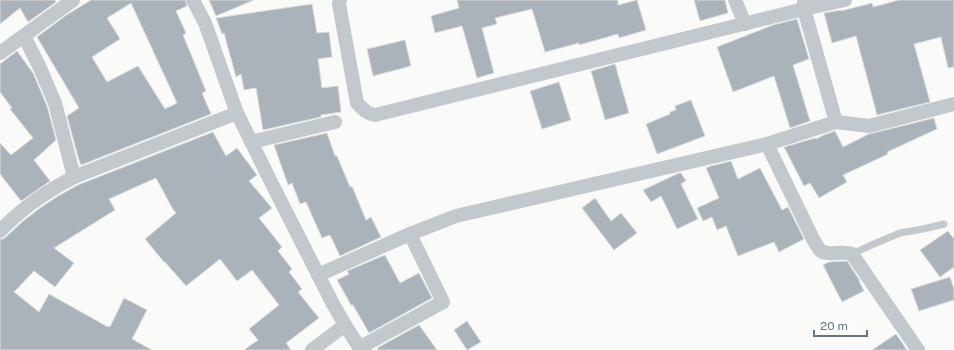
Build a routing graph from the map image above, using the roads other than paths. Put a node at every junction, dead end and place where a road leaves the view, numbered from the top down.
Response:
1 (73, 0) edge
2 (193, 0) edge
3 (340, 0) edge
4 (735, 0) edge
5 (845, 0) edge
6 (804, 4) edge
7 (745, 24) junction
8 (24, 36) junction
9 (0, 53) edge
10 (954, 104) edge
11 (237, 113) junction
12 (335, 122) dead end
13 (836, 122) junction
14 (251, 142) junction
15 (767, 144) junction
16 (74, 177) junction
17 (944, 224) dead end
18 (0, 231) edge
19 (410, 234) junction
20 (852, 254) junction
21 (318, 275) junction
22 (345, 325) junction
23 (360, 349) edge
24 (312, 350) edge
25 (918, 350) edge

1 - 8 street
2 - 11 street
3 - 7 street
4 - 7 street
5 - 6 street
6 - 7 street
6 - 13 street
8 - 9 street
8 - 16 street
10 - 13 street
11 - 14 street
11 - 16 street
12 - 14 street
13 - 15 street
14 - 21 street
15 - 19 street
15 - 20 street
16 - 18 street
17 - 20 lane
19 - 21 street
19 - 23 street
20 - 25 street
21 - 22 street
22 - 23 street
22 - 24 street

